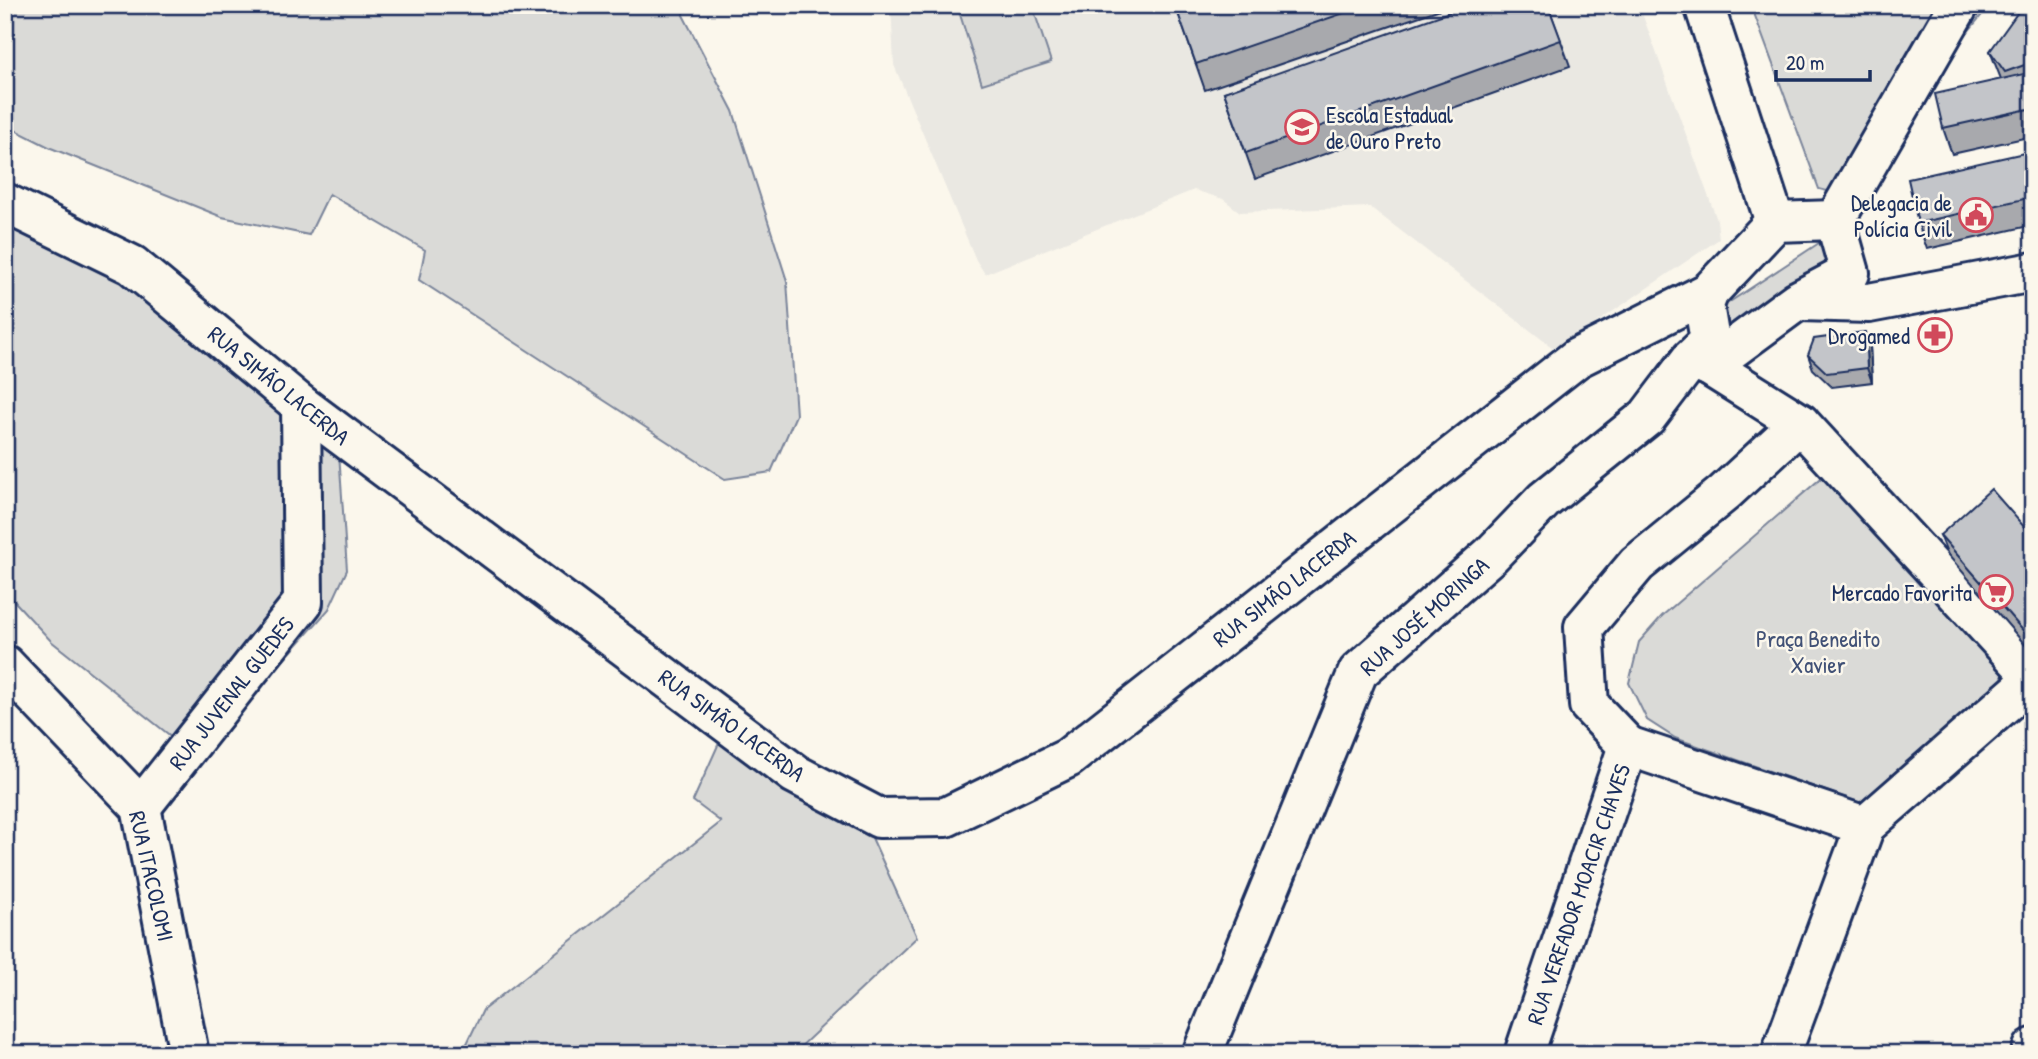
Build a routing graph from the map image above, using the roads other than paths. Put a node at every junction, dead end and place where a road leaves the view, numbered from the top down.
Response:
1 (1704, 5) edge
2 (1959, 5) edge
3 (5, 203) edge
4 (1835, 220) junction
5 (1775, 222) junction
6 (2033, 272) edge
7 (1860, 288) junction
8 (1709, 292) junction
9 (1703, 355) junction
10 (1577, 358) junction
11 (300, 405) junction
12 (1800, 424) junction
13 (5, 665) edge
14 (2033, 678) edge
15 (1628, 746) junction
16 (141, 807) junction
17 (1865, 826) junction
18 (2033, 1048) edge
19 (189, 1054) edge
20 (1202, 1054) edge
21 (1524, 1054) edge
22 (1781, 1054) edge
23 (2031, 1054) edge

1 - 5 street
2 - 4 street
3 - 11 street, RUA SIMÃO LACERDA
4 - 5 street
4 - 7 street
5 - 8 street
6 - 7 street
7 - 9 street
8 - 9 street
8 - 10 street, RUA SIMÃO LACERDA
9 - 10 street
9 - 12 street
9 - 20 street, RUA JOSÉ MORINGA
10 - 11 street, RUA SIMÃO LACERDA
11 - 16 street, RUA JUVENAL GUEDES
12 - 14 street
12 - 15 street, RUA VEREADOR MOACIR CHAVES
13 - 16 street, RUA ITACOLOMI
14 - 17 street
15 - 17 street
15 - 21 street, RUA VEREADOR MOACIR CHAVES
16 - 19 street, RUA ITACOLOMI
17 - 22 street
18 - 23 street

